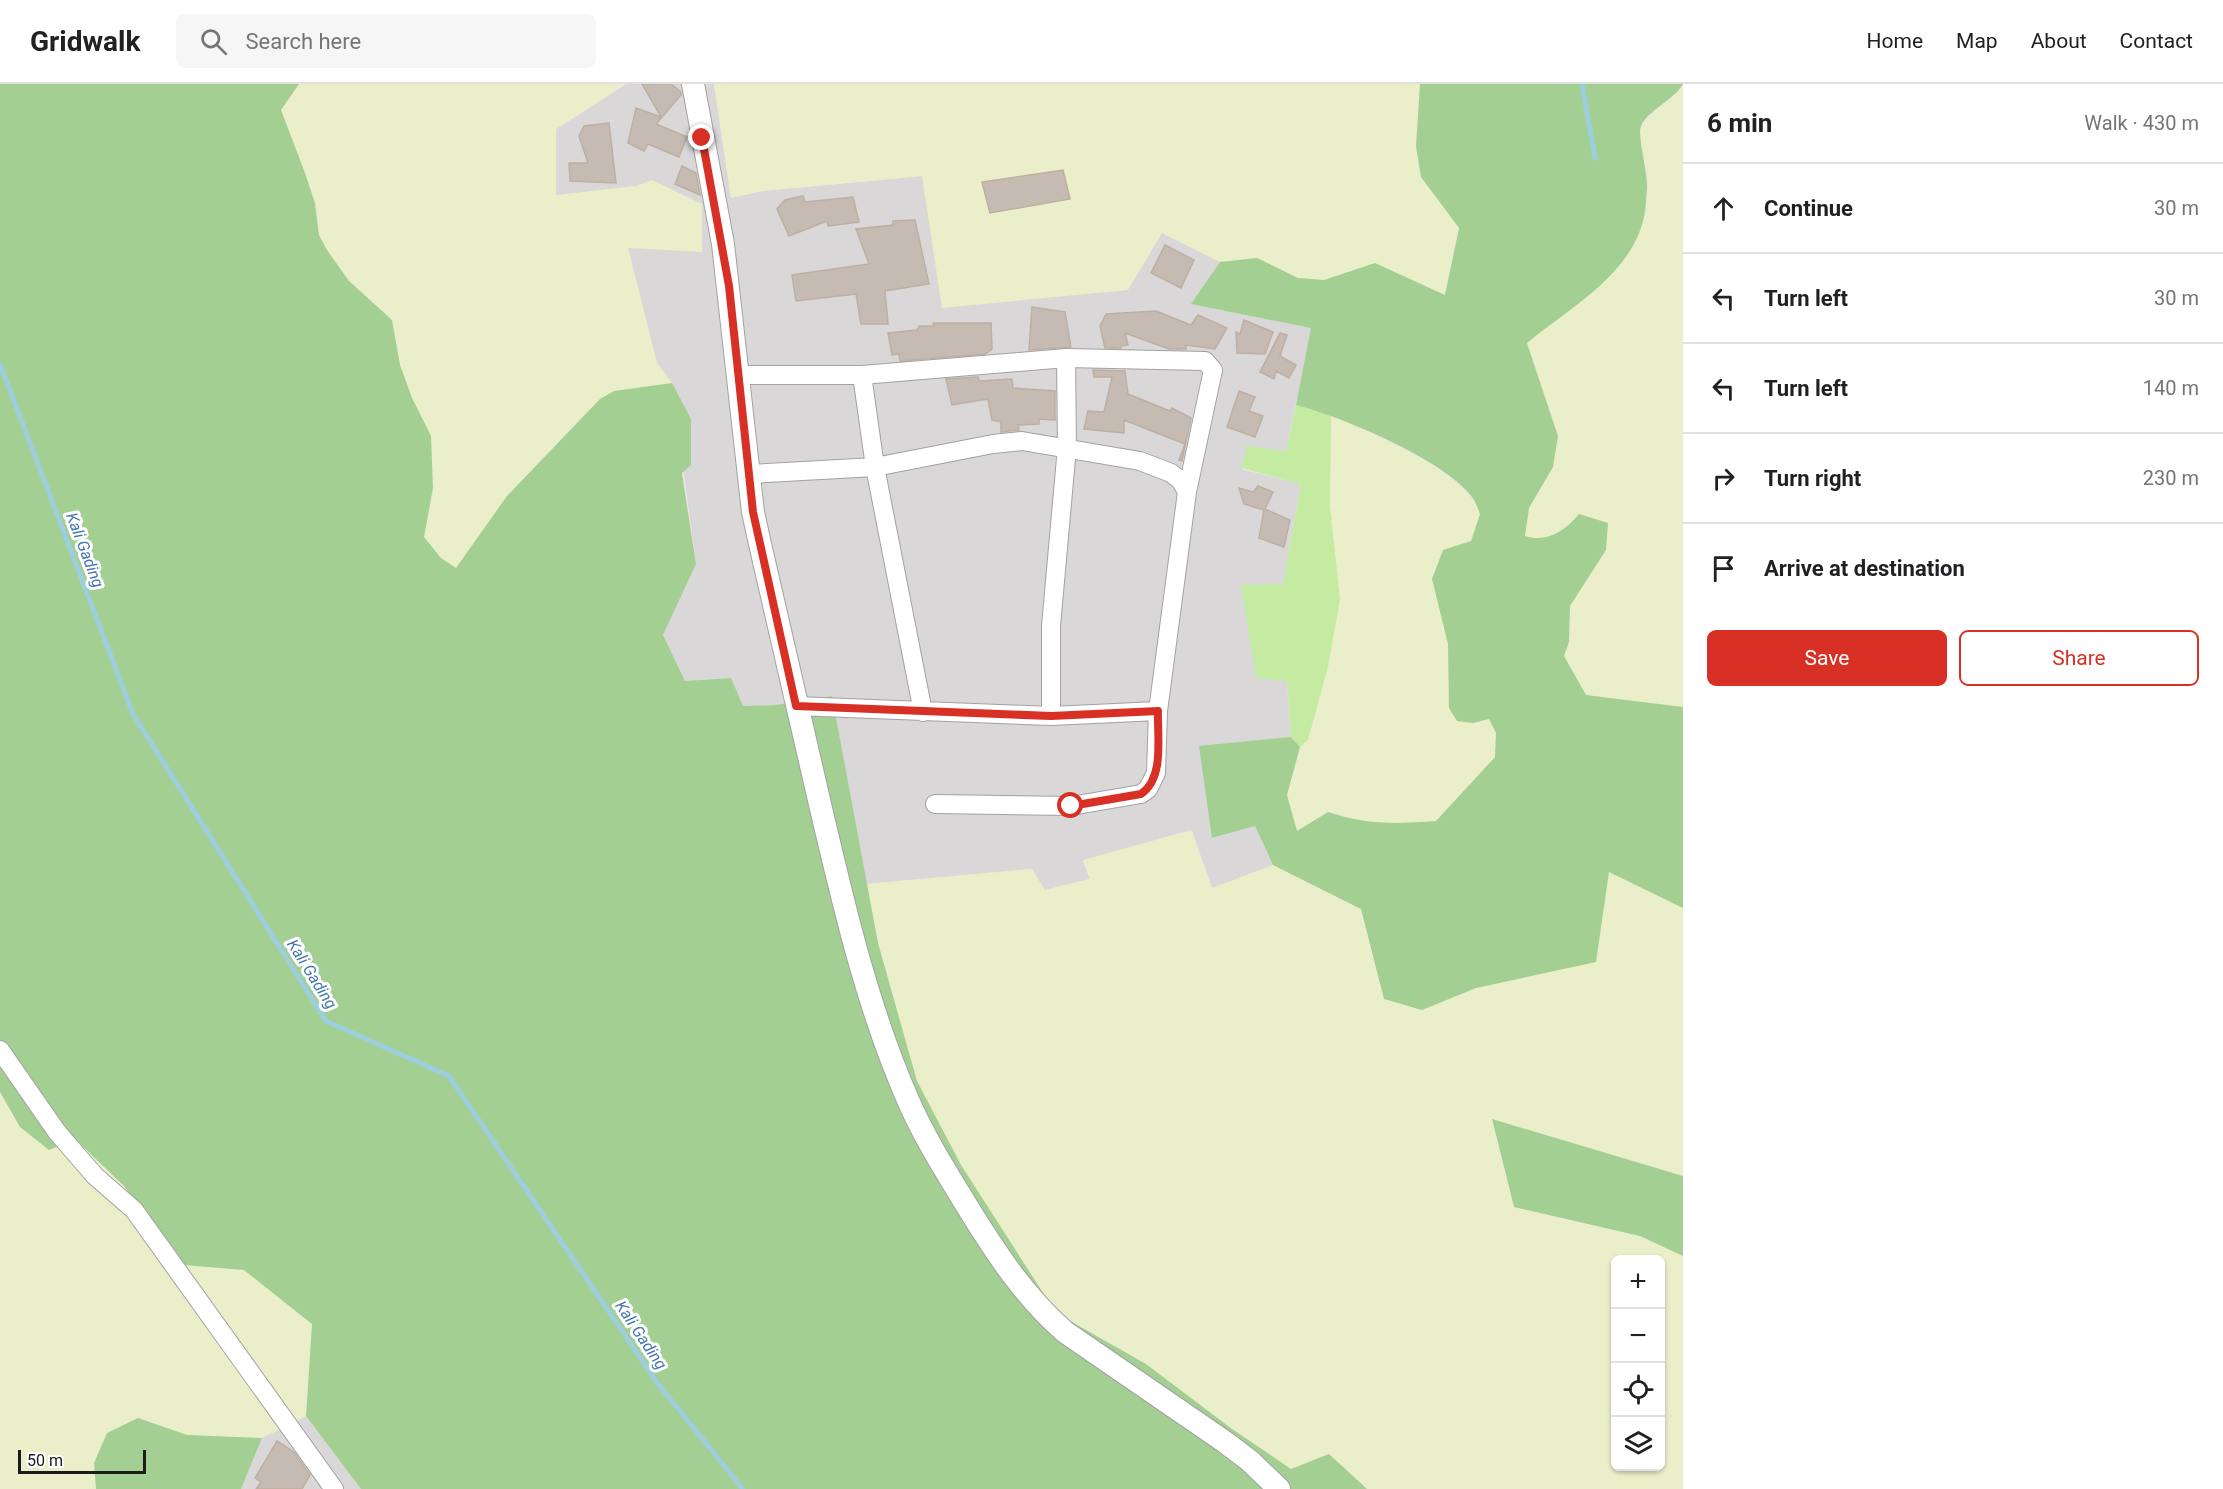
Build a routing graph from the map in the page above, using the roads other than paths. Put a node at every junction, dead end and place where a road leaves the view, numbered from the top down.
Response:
1 (693, 84) edge
2 (1066, 358) junction
3 (737, 375) junction
4 (862, 375) junction
5 (1067, 447) junction
6 (875, 467) junction
7 (750, 474) junction
8 (1187, 492) junction
9 (796, 706) junction
10 (1158, 711) junction
11 (923, 712) junction
12 (1051, 716) junction
13 (935, 804) dead end
14 (0, 1050) edge
15 (334, 1489) edge
16 (1279, 1489) edge

1 - 3 street
2 - 4 street
2 - 5 street
2 - 8 street
3 - 4 street
3 - 7 street
4 - 6 street
5 - 6 street
5 - 8 street
5 - 12 street
6 - 7 street
6 - 11 street
7 - 9 street
8 - 10 street
9 - 11 street
9 - 16 street
10 - 12 street
10 - 13 street
11 - 12 street
14 - 15 street

